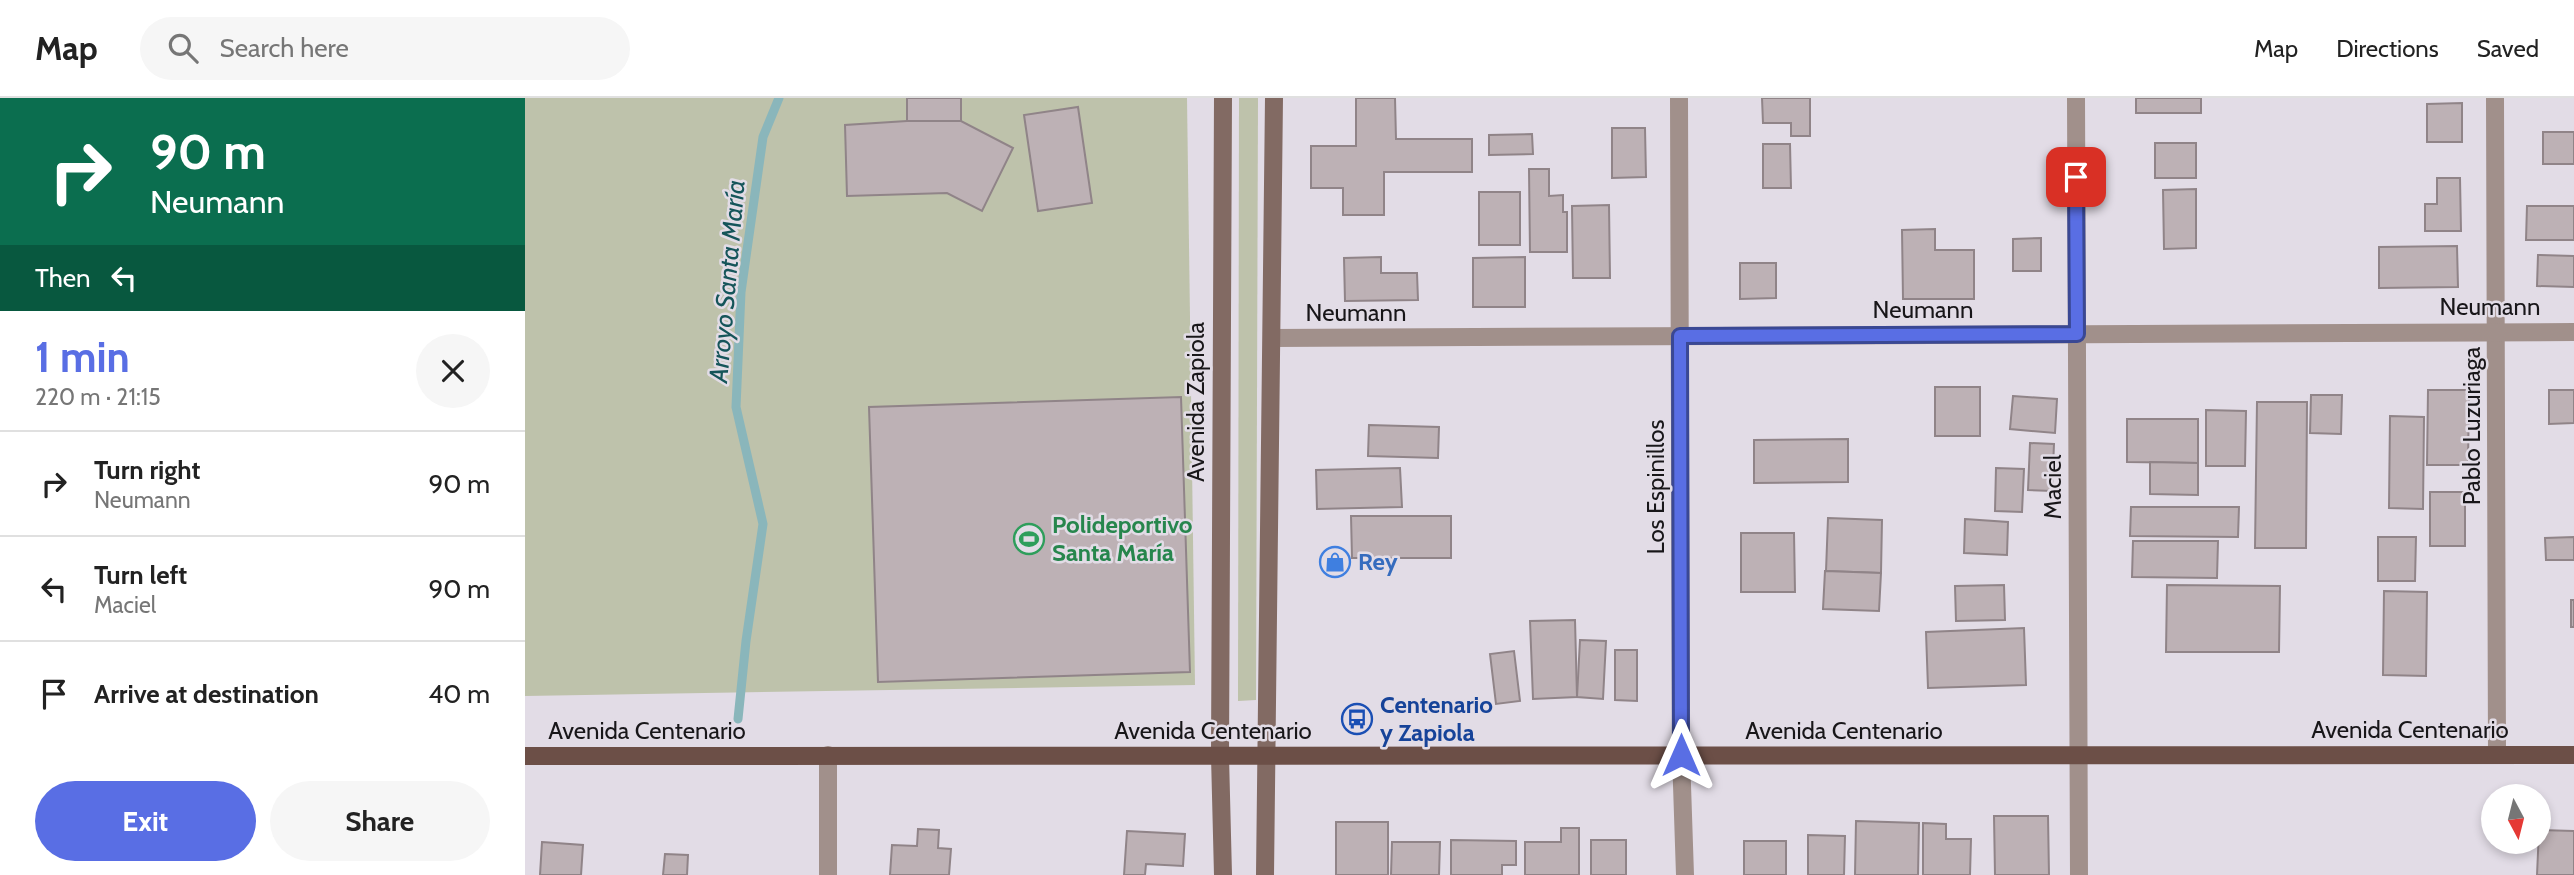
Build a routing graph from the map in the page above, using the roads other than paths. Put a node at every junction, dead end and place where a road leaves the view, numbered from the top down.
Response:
1 (1223, 98) edge
2 (1273, 98) edge
3 (1679, 98) edge
4 (2076, 98) edge
5 (2495, 98) edge
6 (2496, 332) junction
7 (2574, 332) edge
8 (2077, 334) junction
9 (1680, 336) junction
10 (1272, 338) junction
11 (525, 755) edge
12 (828, 755) junction
13 (1681, 755) junction
14 (2078, 755) junction
15 (2497, 755) junction
16 (2574, 755) edge
17 (1220, 756) junction
18 (1265, 756) junction
19 (828, 875) edge
20 (1223, 875) edge
21 (1265, 875) edge
22 (1685, 875) edge
23 (2079, 875) edge

1 - 17 main road, Avenida Zapiola
2 - 10 main road
3 - 9 street, Los Espinillos
4 - 8 street, Maciel
5 - 6 street, Pablo Luzuriaga
6 - 7 street, Neumann
6 - 8 street, Neumann
6 - 15 street, Pablo Luzuriaga
8 - 9 street, Neumann
8 - 14 street, Maciel
9 - 10 street, Neumann
9 - 13 street, Los Espinillos
10 - 18 main road
11 - 12 main road, Avenida Centenario
12 - 17 main road, Avenida Centenario
12 - 19 street
13 - 14 main road, Avenida Centenario
13 - 18 main road, Avenida Centenario
13 - 22 street, Los Espinillos
14 - 15 main road, Avenida Centenario
14 - 23 street, Maciel
15 - 16 main road, Avenida Centenario
17 - 18 main road, Avenida Centenario
17 - 20 main road, Avenida Zapiola
18 - 21 main road

